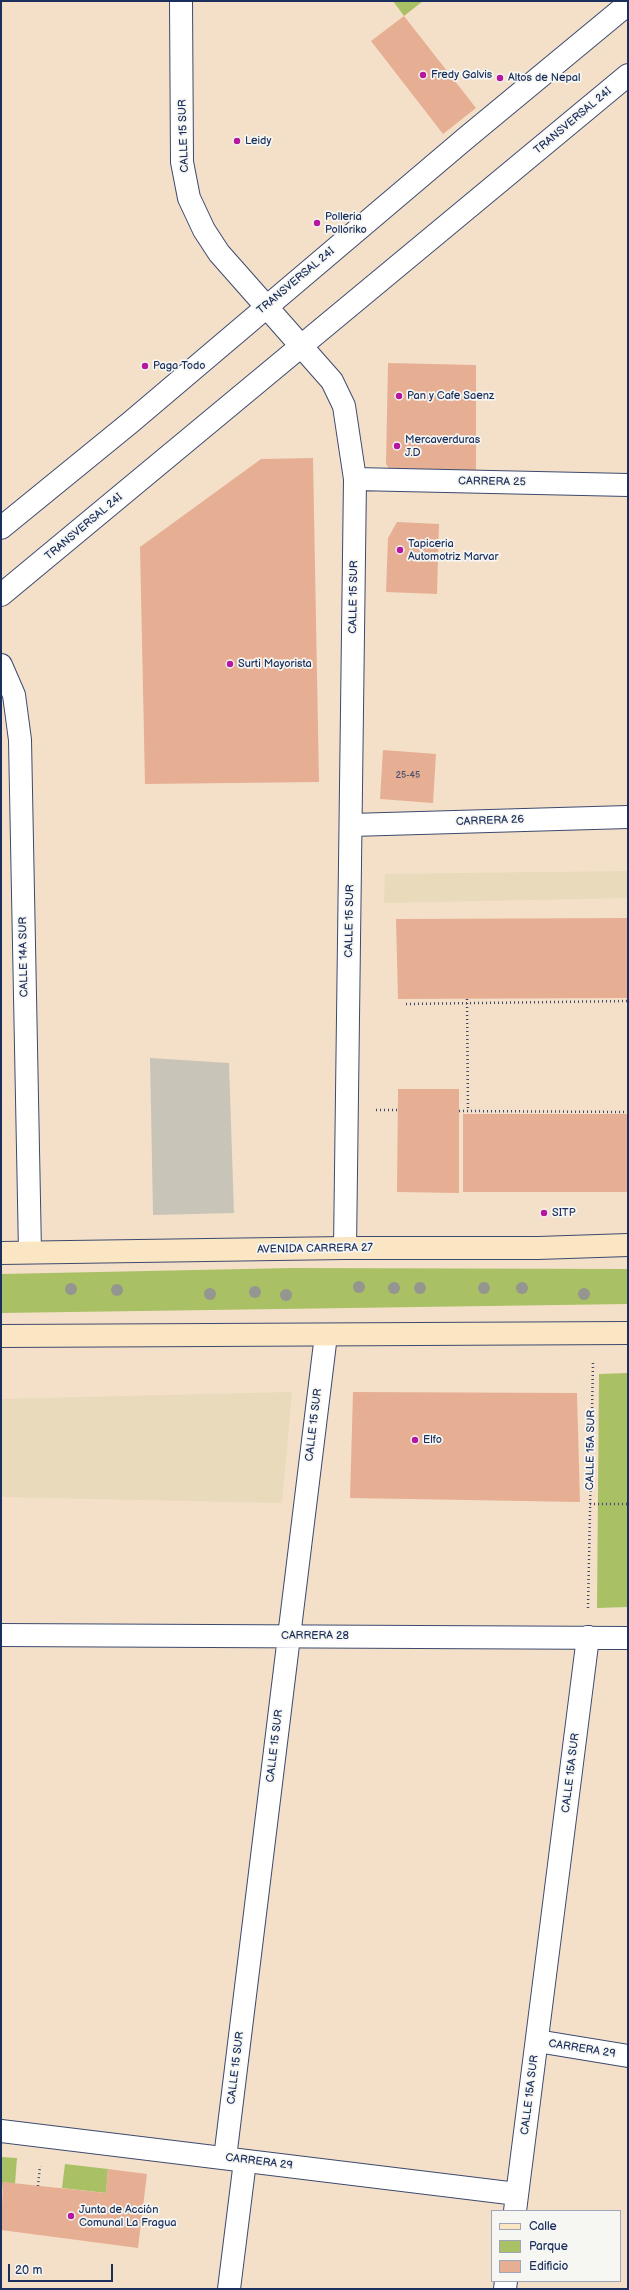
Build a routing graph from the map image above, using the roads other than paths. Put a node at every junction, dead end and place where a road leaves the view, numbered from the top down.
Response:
1 (181, 1) edge
2 (628, 4) edge
3 (628, 75) edge
4 (267, 306) junction
5 (302, 346) junction
6 (355, 479) junction
7 (628, 485) edge
8 (1, 528) edge
9 (1, 595) edge
10 (1, 665) edge
11 (628, 817) edge
12 (351, 825) junction
13 (628, 1245) edge
14 (345, 1248) junction
15 (30, 1252) junction
16 (1, 1253) edge
17 (628, 1333) edge
18 (326, 1334) junction
19 (1, 1336) edge
20 (1, 1635) edge
21 (288, 1636) junction
22 (588, 1637) junction
23 (628, 1638) edge
24 (537, 2041) junction
25 (628, 2056) edge
26 (1, 2131) edge
27 (235, 2160) junction
28 (516, 2202) edge
29 (229, 2289) edge

1 - 4 street, CALLE 15 SUR
2 - 4 street, TRANSVERSAL 24I
3 - 5 street, TRANSVERSAL 24I
4 - 5 street, CALLE 15 SUR
4 - 8 street, TRANSVERSAL 24I
5 - 6 street, CALLE 15 SUR
5 - 9 street, TRANSVERSAL 24I
6 - 7 street, CARRERA 25
6 - 12 street, CALLE 15 SUR
10 - 15 street, CALLE 14A SUR
11 - 12 street, CARRERA 26
12 - 14 street, CALLE 15 SUR
13 - 14 main road, AVENIDA CARRERA 27
14 - 15 main road, AVENIDA CARRERA 27
15 - 16 main road, AVENIDA CARRERA 27
17 - 18 main road
18 - 19 main road
18 - 21 street, CALLE 15 SUR
20 - 21 street, CARRERA 28
21 - 22 street, CARRERA 28
21 - 27 street, CALLE 15 SUR
22 - 23 street, CARRERA 28
22 - 24 street, CALLE 15A SUR
24 - 25 street, CARRERA 29
24 - 28 street, CALLE 15A SUR
26 - 27 street, CARRERA 29
27 - 28 street, CARRERA 29
27 - 29 street, CALLE 15 SUR

